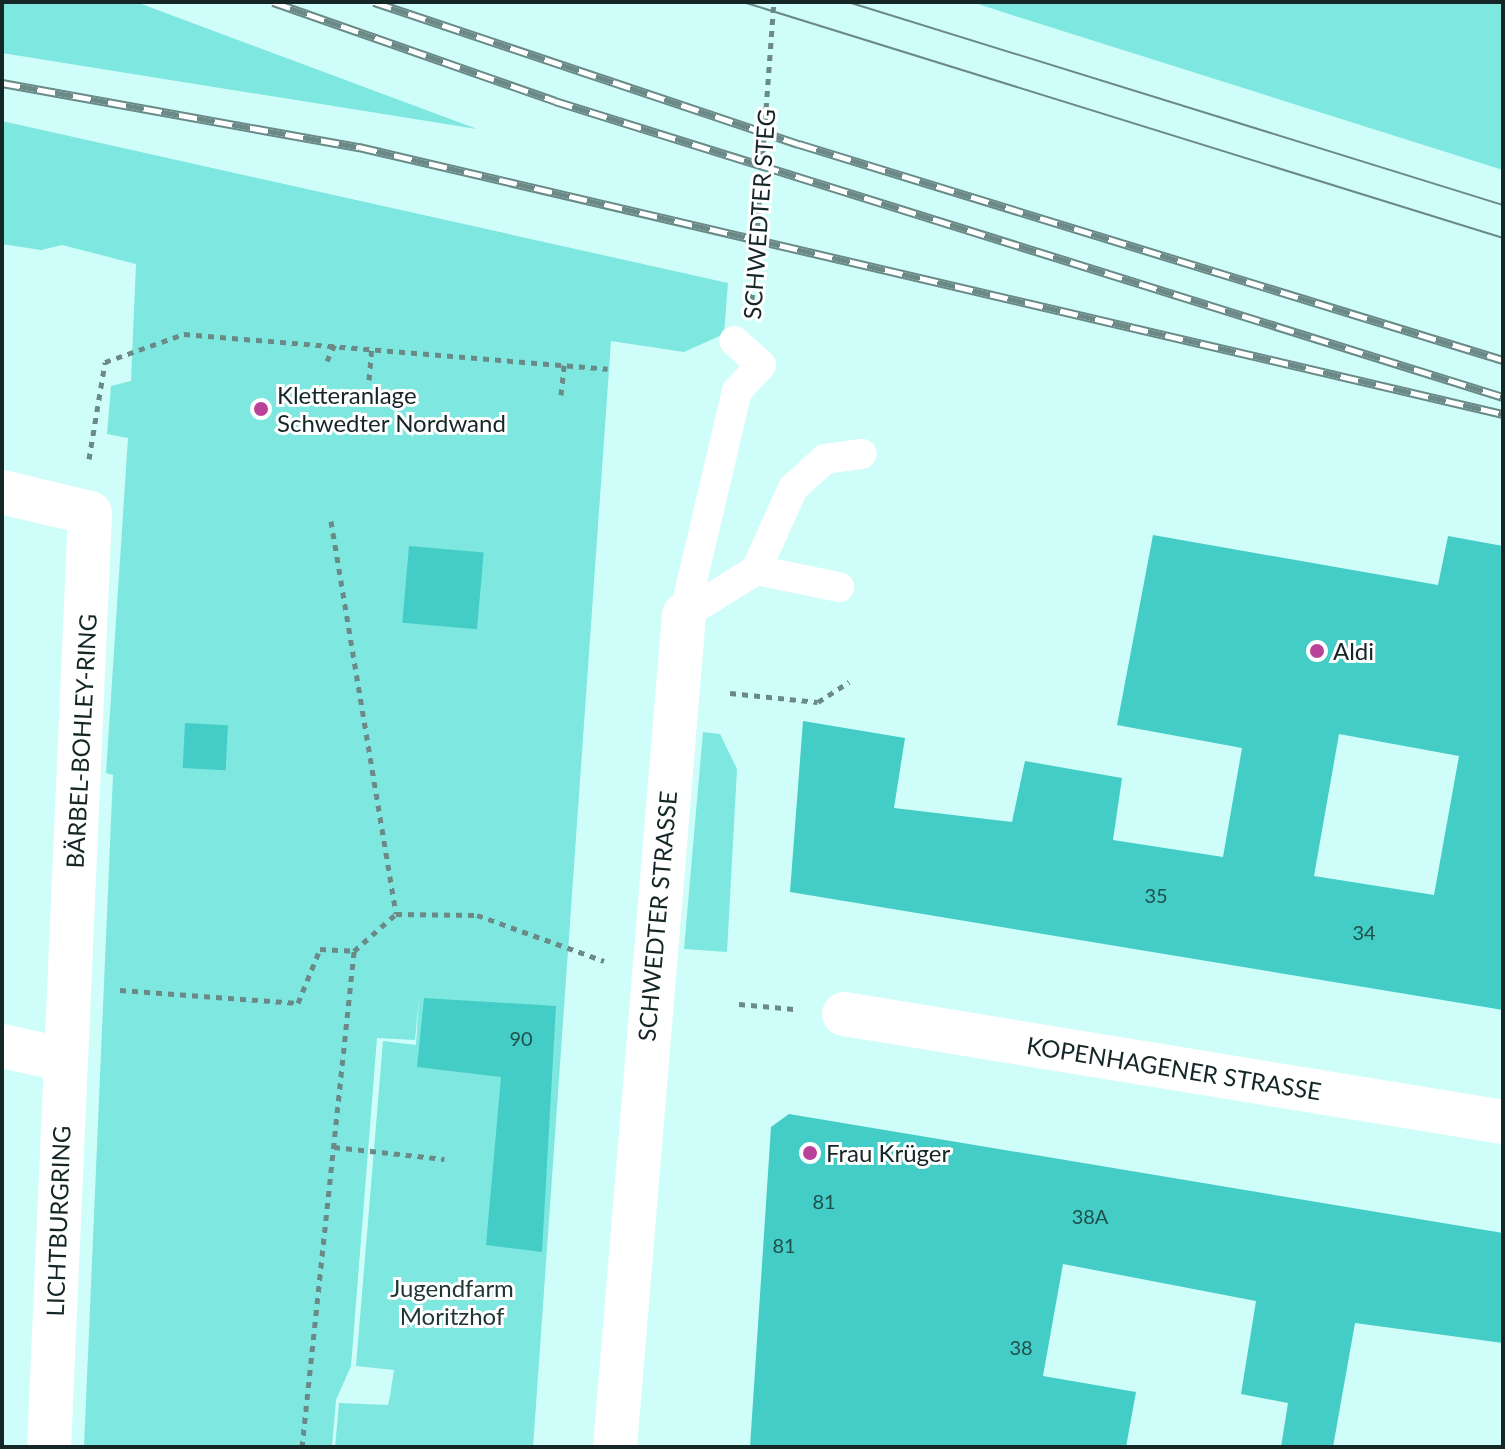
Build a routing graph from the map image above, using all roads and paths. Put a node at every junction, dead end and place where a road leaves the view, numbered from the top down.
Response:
1 (774, 2) edge
2 (750, 336) joint
3 (335, 344) junction
4 (372, 347) junction
5 (327, 361) dead end
6 (564, 364) junction
7 (608, 369) dead end
8 (369, 380) dead end
9 (737, 391) joint
10 (561, 395) dead end
11 (862, 454) dead end
12 (2, 492) edge
13 (90, 513) junction
14 (331, 521) dead end
15 (756, 570) junction
16 (839, 587) dead end
17 (684, 615) junction
18 (849, 682) dead end
19 (730, 693) dead end
20 (396, 914) junction
21 (354, 951) junction
22 (617, 965) dead end
23 (69, 986) junction
24 (844, 1014) dead end
25 (2, 1046) edge
26 (65, 1060) junction
27 (1503, 1122) edge
28 (334, 1147) junction
29 (444, 1159) dead end
30 (49, 1447) edge
31 (302, 1447) edge
32 (615, 1447) edge

1 - 2 path, SCHWEDTER STEG
2 - 9 lane, SCHWEDTER STEG
3 - 4 path
3 - 5 path
3 - 13 path
4 - 6 path
4 - 8 path
6 - 7 path
6 - 10 path
9 - 17 lane, SCHWEDTER STRASSE
11 - 15 lane
12 - 13 street
13 - 23 street, BÄRBEL-BOHLEY-RING
14 - 20 path
15 - 16 lane
15 - 17 lane
17 - 32 street, SCHWEDTER STRASSE
18 - 19 path
20 - 21 path
20 - 22 path
21 - 23 path
21 - 28 path
23 - 26 street, BÄRBEL-BOHLEY-RING
24 - 27 street, KOPENHAGENER STRASSE
25 - 26 street
26 - 30 street, LICHTBURGRING
28 - 29 path
28 - 31 path

